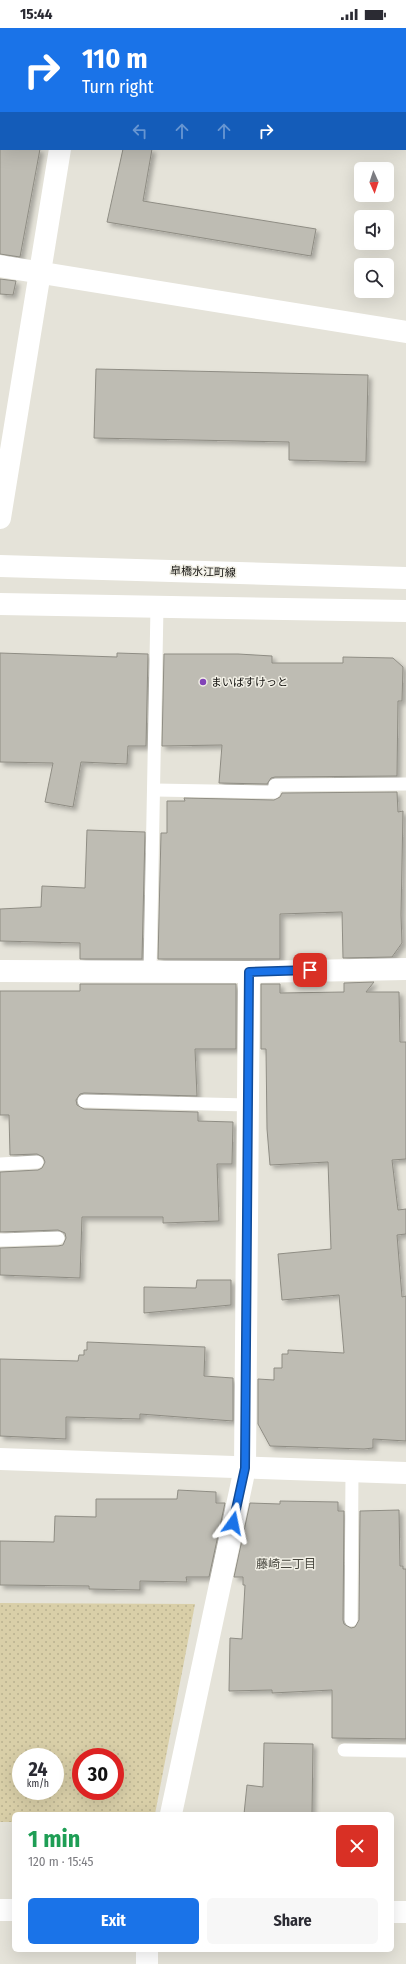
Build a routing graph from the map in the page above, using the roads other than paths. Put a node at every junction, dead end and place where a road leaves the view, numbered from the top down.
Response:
1 (60, 150) edge
2 (0, 266) edge
3 (39, 272) junction
4 (406, 332) edge
5 (0, 518) edge
6 (0, 566) edge
7 (406, 578) edge
8 (0, 604) edge
9 (157, 607) junction
10 (406, 611) edge
11 (406, 784) edge
12 (155, 790) junction
13 (406, 969) edge
14 (0, 971) edge
15 (150, 972) junction
16 (249, 972) junction
17 (84, 1100) dead end
18 (248, 1105) junction
19 (37, 1162) dead end
20 (0, 1164) edge
21 (58, 1238) dead end
22 (0, 1240) edge
23 (0, 1459) edge
24 (245, 1468) junction
25 (352, 1471) junction
26 (406, 1473) edge
27 (351, 1620) dead end
28 (344, 1750) dead end
29 (406, 1751) edge
30 (171, 1812) edge
31 (0, 1910) edge
32 (12, 1910) edge
33 (394, 1912) edge
34 (406, 1912) edge
35 (147, 1952) edge
36 (147, 1964) edge

1 - 3 street
2 - 3 street
3 - 4 street
3 - 5 street
6 - 7 street, 皐橋水江町線
8 - 9 street
9 - 10 street
9 - 12 lane
11 - 12 lane
12 - 15 lane
13 - 16 street
14 - 15 street
15 - 16 street
16 - 18 street
17 - 18 lane
18 - 24 street
19 - 20 lane
21 - 22 lane
23 - 24 street
24 - 25 street
24 - 30 street
25 - 26 street
25 - 27 lane
28 - 29 lane
31 - 32 street
33 - 34 street
35 - 36 street

